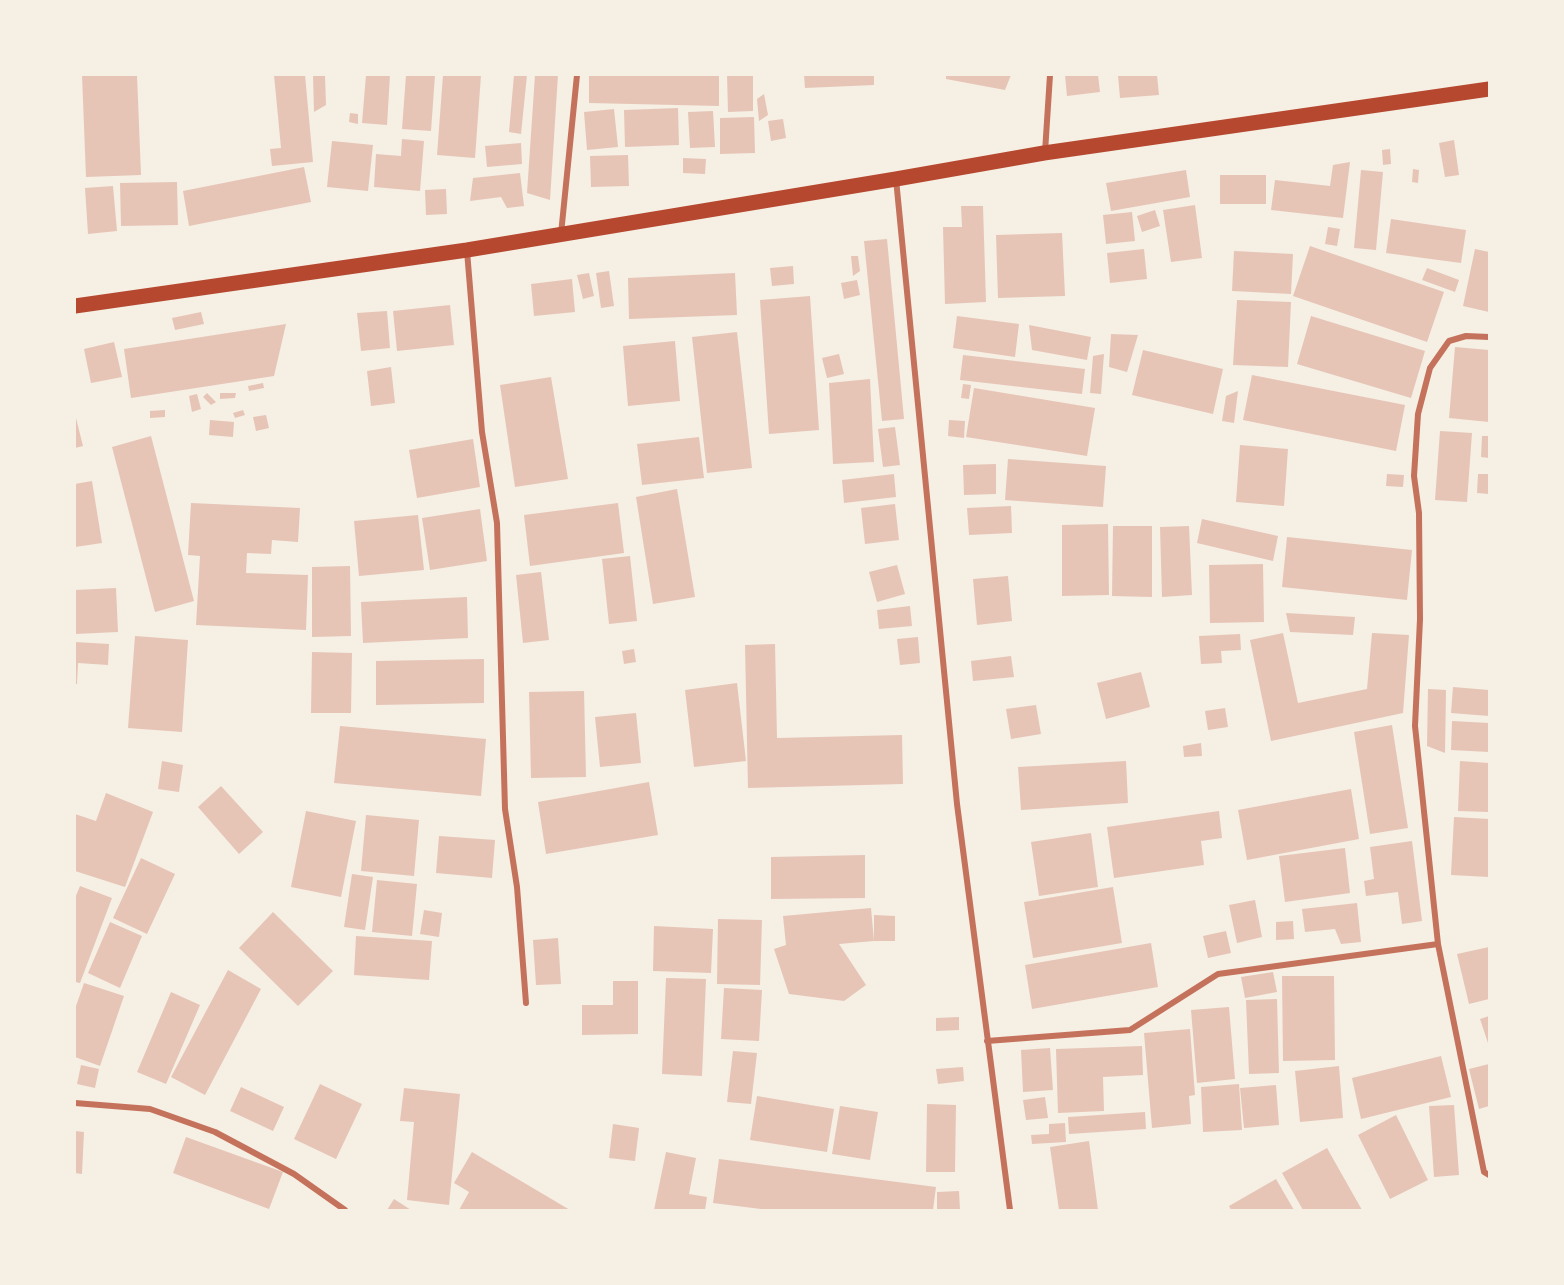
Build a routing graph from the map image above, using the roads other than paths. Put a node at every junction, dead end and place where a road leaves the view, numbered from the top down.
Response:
1 (578, 75) edge
2 (1050, 75) edge
3 (1489, 89) edge
4 (1044, 153) junction
5 (896, 179) junction
6 (561, 235) junction
7 (467, 250) junction
8 (75, 306) edge
9 (1489, 337) edge
10 (1438, 944) junction
11 (526, 1003) dead end
12 (987, 1041) junction
13 (75, 1103) edge
14 (1489, 1175) edge
15 (345, 1210) edge
16 (1010, 1210) edge

1 - 6 street
2 - 4 street
3 - 4 main road
4 - 5 main road
5 - 6 main road
5 - 12 street
6 - 7 main road
7 - 8 main road
7 - 11 street
9 - 10 street
10 - 12 street
10 - 14 street
12 - 16 street
13 - 15 street

